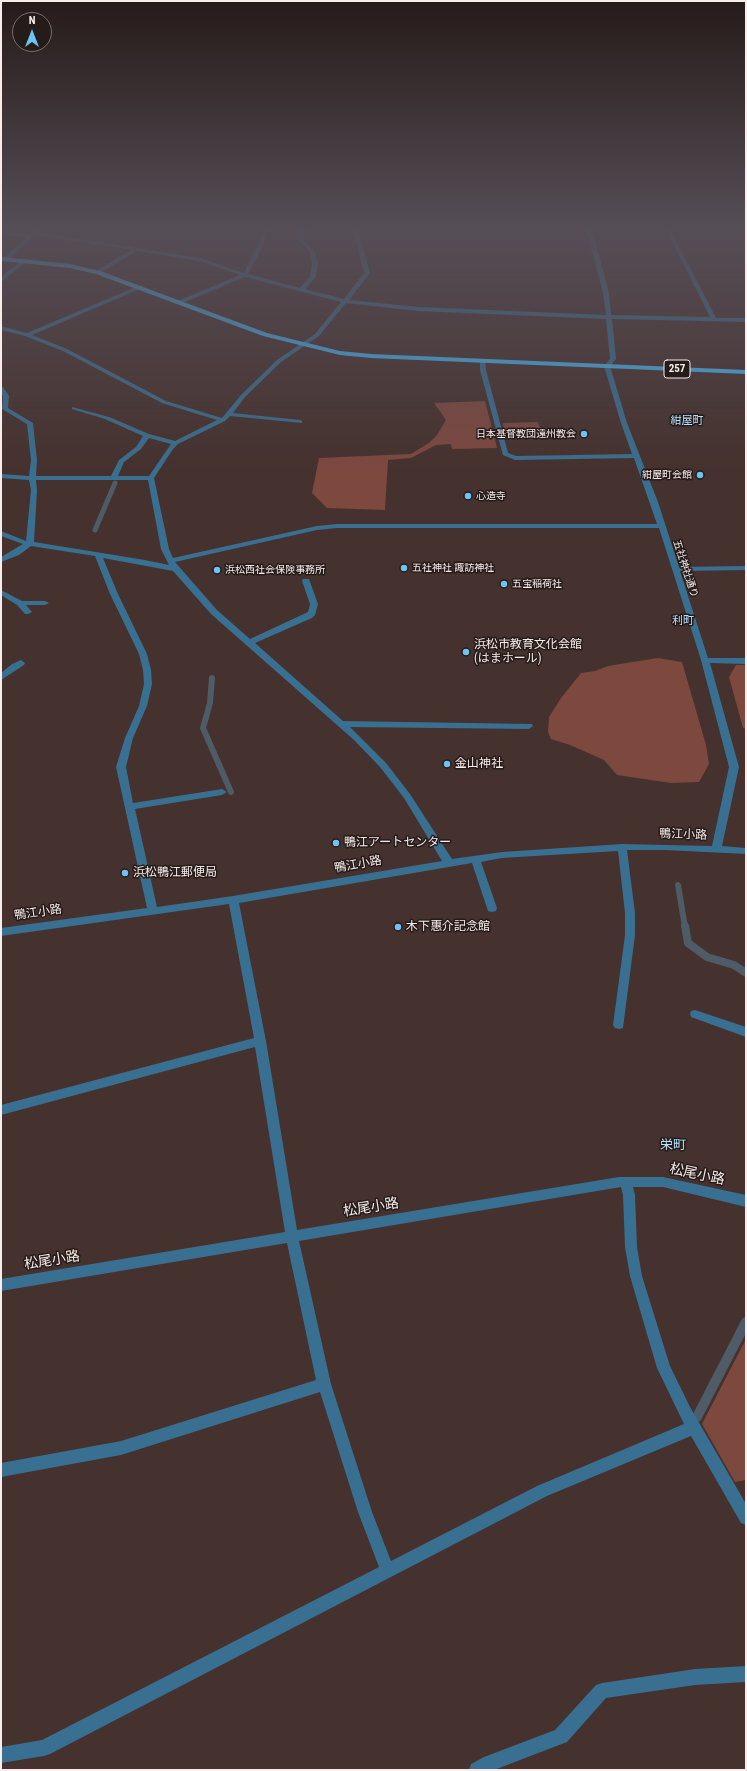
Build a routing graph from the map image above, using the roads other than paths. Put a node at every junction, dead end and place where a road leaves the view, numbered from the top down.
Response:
1 (87, 310) edge
2 (199, 310) edge
3 (337, 310) edge
4 (434, 310) edge
5 (609, 310) edge
6 (709, 310) edge
7 (610, 317) junction
8 (714, 320) junction
9 (746, 320) edge
10 (1, 328) edge
11 (27, 335) junction
12 (302, 345) junction
13 (483, 361) junction
14 (607, 366) junction
15 (746, 372) edge
16 (1, 388) edge
17 (74, 408) dead end
18 (228, 414) junction
19 (223, 420) junction
20 (300, 422) dead end
21 (147, 435) junction
22 (176, 443) junction
23 (637, 456) junction
24 (1, 476) edge
25 (32, 478) junction
26 (114, 478) junction
27 (151, 478) junction
28 (661, 526) junction
29 (1, 533) edge
30 (30, 543) junction
31 (98, 555) junction
32 (1, 560) edge
33 (170, 561) junction
34 (746, 568) edge
35 (176, 569) junction
36 (675, 569) junction
37 (306, 581) dead end
38 (1, 592) edge
39 (20, 603) junction
40 (45, 603) dead end
41 (28, 612) dead end
42 (249, 643) junction
43 (704, 660) junction
44 (746, 661) edge
45 (21, 663) dead end
46 (1, 676) edge
47 (340, 724) junction
48 (529, 726) dead end
49 (222, 792) dead end
50 (129, 807) junction
51 (622, 847) junction
52 (716, 850) junction
53 (746, 851) edge
54 (475, 859) junction
55 (449, 862) junction
56 (233, 900) junction
57 (492, 908) dead end
58 (153, 911) junction
59 (1, 932) edge
60 (695, 1014) dead end
61 (619, 1025) dead end
62 (746, 1032) edge
63 (260, 1041) junction
64 (1, 1110) edge
65 (626, 1182) junction
66 (746, 1201) edge
67 (292, 1236) junction
68 (1, 1285) edge
69 (324, 1384) junction
70 (694, 1427) junction
71 (1, 1470) edge
72 (746, 1518) edge
73 (388, 1570) junction
74 (746, 1674) edge
75 (1, 1755) edge
76 (477, 1770) edge

1 - 11 street
2 - 12 highway, 257
3 - 12 street
4 - 7 street
5 - 7 street
6 - 8 street
7 - 8 street
7 - 14 street
8 - 9 street
10 - 11 street
11 - 19 street
12 - 13 highway, 257
12 - 18 street
13 - 14 highway, 257
13 - 23 street
14 - 15 highway, 257
14 - 23 street, 五社神社通り
16 - 25 street
17 - 21 street
18 - 19 street
18 - 20 street
19 - 22 street
21 - 22 street
21 - 26 street
22 - 27 street
23 - 28 street, 五社神社通り
24 - 25 street
25 - 26 street
25 - 30 street
26 - 27 street
27 - 33 street
28 - 33 street
28 - 36 street, 五社神社通り
29 - 30 street
30 - 31 street
30 - 32 street
31 - 35 street
31 - 50 street
33 - 35 street
34 - 36 street
35 - 42 street
36 - 43 street, 五社神社通り
37 - 42 street
38 - 39 street
39 - 40 street
39 - 41 street
42 - 47 street
43 - 44 street
43 - 52 street, 五社神社通り
45 - 46 street
47 - 48 street
47 - 55 street
49 - 50 street
50 - 58 street
51 - 52 street, 鴨江小路
51 - 54 street, 鴨江小路
51 - 61 street
52 - 53 street, 鴨江小路
54 - 55 street, 鴨江小路
54 - 57 street
55 - 56 street, 鴨江小路
56 - 58 street, 鴨江小路
56 - 63 street
58 - 59 street, 鴨江小路
60 - 62 street
63 - 64 street
63 - 67 street
65 - 66 street, 松尾小路
65 - 67 street, 松尾小路
65 - 70 street
67 - 68 street, 松尾小路
67 - 69 street
69 - 71 street
69 - 73 street
70 - 72 street
70 - 73 street
73 - 75 street
74 - 76 street

